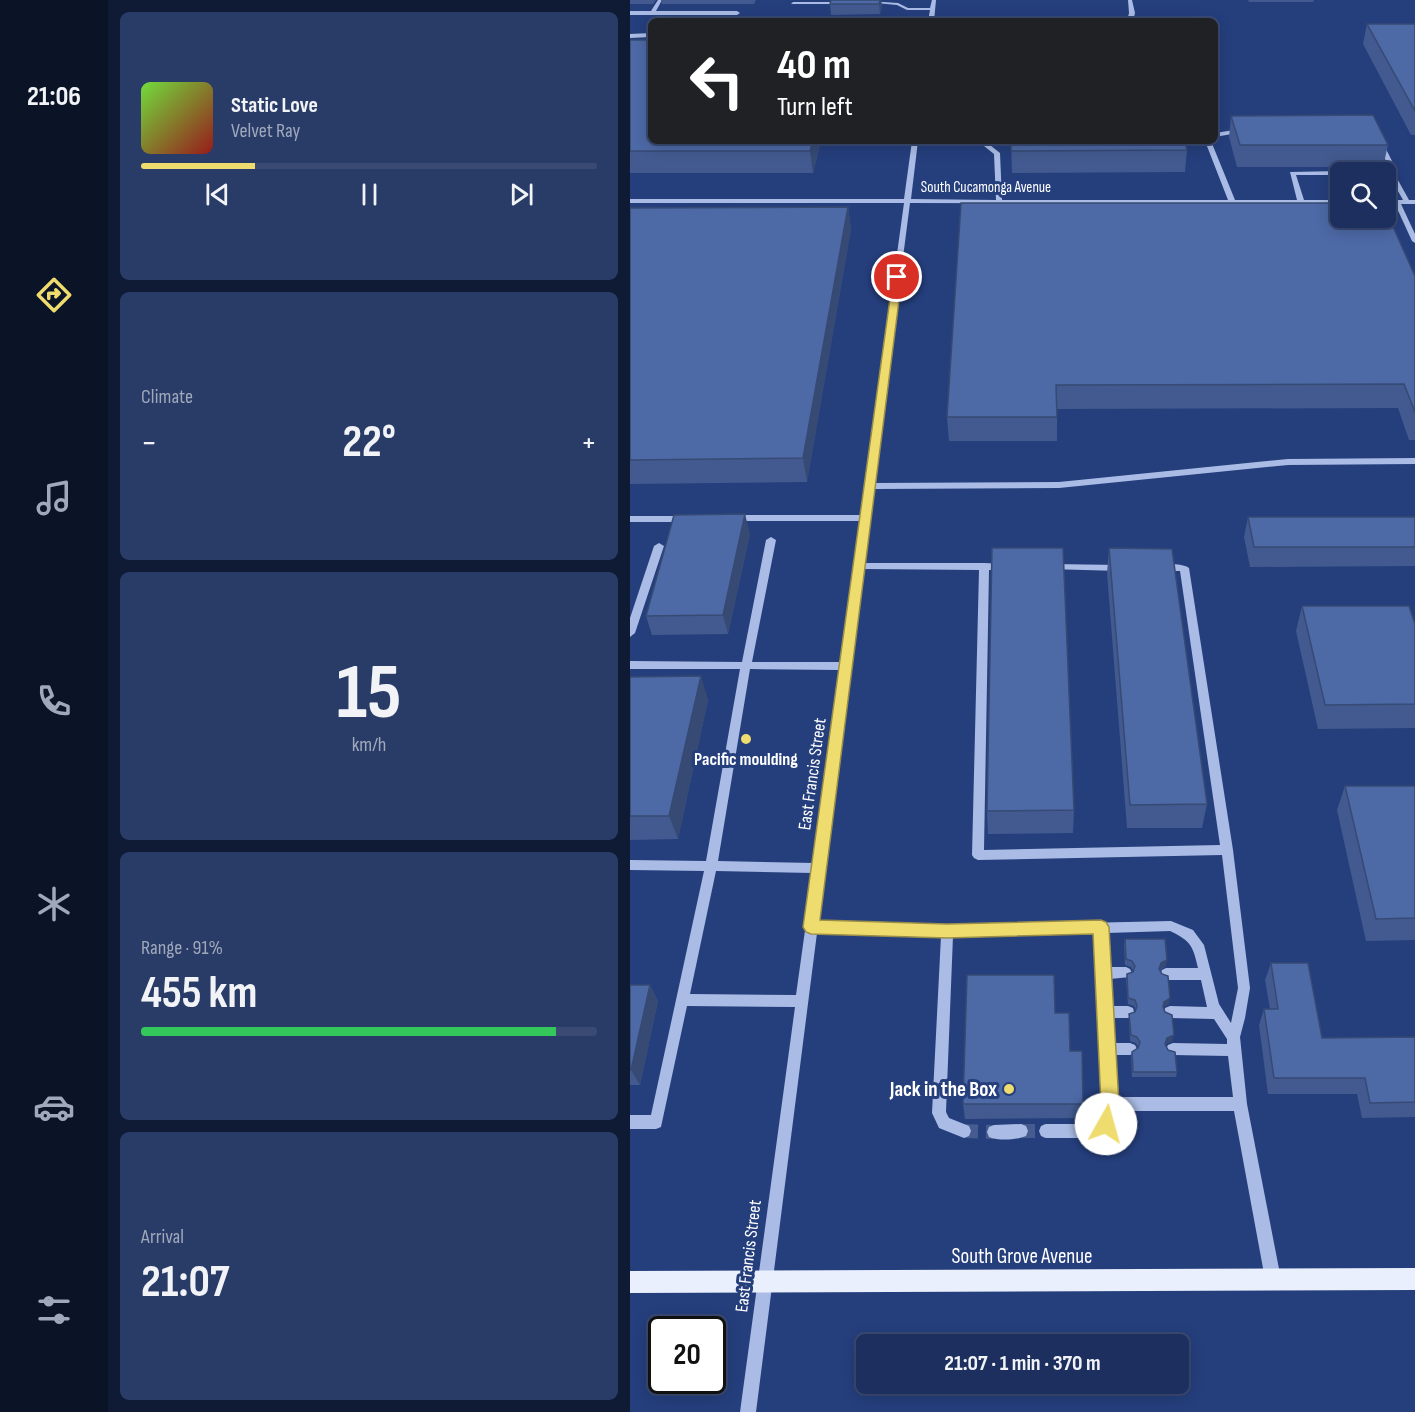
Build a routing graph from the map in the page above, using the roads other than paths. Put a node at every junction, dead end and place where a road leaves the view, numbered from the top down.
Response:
1 (660, 0) edge
2 (934, 0) edge
3 (1130, 0) edge
4 (793, 3) dead end
5 (847, 3) edge
6 (858, 3) edge
7 (933, 9) junction
8 (737, 13) dead end
9 (630, 14) edge
10 (653, 14) junction
11 (932, 18) edge
12 (1131, 18) edge
13 (648, 35) edge
14 (630, 36) edge
15 (1250, 127) edge
16 (1218, 134) edge
17 (1376, 136) edge
18 (915, 144) edge
19 (987, 144) edge
20 (1209, 144) edge
21 (1389, 162) edge
22 (1330, 173) edge
23 (1396, 183) edge
24 (907, 200) junction
25 (630, 201) edge
26 (999, 201) junction
27 (1232, 201) junction
28 (1301, 202) junction
29 (1330, 202) edge
30 (1397, 202) joint
31 (1411, 202) edge
32 (1415, 241) edge
33 (1415, 461) edge
34 (870, 486) junction
35 (700, 518) edge
36 (724, 518) edge
37 (865, 518) junction
38 (630, 519) edge
39 (771, 540) dead end
40 (659, 546) dead end
41 (859, 566) junction
42 (984, 566) junction
43 (1019, 567) edge
44 (1043, 567) edge
45 (1137, 568) edge
46 (1148, 568) edge
47 (630, 633) edge
48 (630, 664) edge
49 (746, 665) junction
50 (846, 666) junction
51 (1227, 849) junction
52 (630, 866) edge
53 (711, 867) junction
54 (819, 868) junction
55 (811, 927) junction
56 (1101, 927) junction
57 (947, 931) junction
58 (1103, 973) junction
59 (1126, 974) edge
60 (1166, 974) edge
61 (1206, 974) junction
62 (682, 1000) junction
63 (802, 1001) junction
64 (1105, 1012) junction
65 (1128, 1012) edge
66 (1170, 1012) edge
67 (1216, 1013) junction
68 (1233, 1043) junction
69 (1107, 1049) junction
70 (1130, 1049) dead end
71 (1173, 1049) edge
72 (1110, 1104) junction
73 (1240, 1104) junction
74 (630, 1122) edge
75 (964, 1131) tunnel mouth
76 (1021, 1131) tunnel mouth
77 (1046, 1131) tunnel mouth
78 (994, 1132) tunnel mouth
79 (1273, 1279) junction
80 (1415, 1279) edge
81 (765, 1280) junction
82 (630, 1282) edge
83 (748, 1412) edge

1 - 10 street
2 - 7 street
3 - 12 street
4 - 5 street
6 - 7 street
7 - 11 street
8 - 10 street
9 - 10 street
13 - 14 street
15 - 16 street
17 - 21 street
18 - 24 street, East Francis Street
19 - 26 street
20 - 27 street
22 - 28 street
23 - 31 street
24 - 25 street, South Cucamonga Avenue
24 - 26 street, South Cucamonga Avenue
24 - 34 street, East Francis Street
26 - 27 street, South Cucamonga Avenue
27 - 28 street, South Cucamonga Avenue
28 - 29 street, South Cucamonga Avenue
30 - 31 street
30 - 32 street
33 - 34 street
34 - 37 street, East Francis Street
35 - 38 street
36 - 37 street
37 - 41 street, East Francis Street
39 - 49 street
40 - 47 street
41 - 42 street
41 - 50 street, East Francis Street
42 - 43 street
42 - 51 street
44 - 45 street
46 - 51 street
48 - 49 street
49 - 50 street
49 - 53 street
50 - 54 street, East Francis Street
51 - 68 street
52 - 53 street
53 - 54 street
53 - 62 street
54 - 55 street, East Francis Street
55 - 57 street
55 - 63 street, East Francis Street
56 - 57 street
56 - 58 street
56 - 61 street
57 - 75 street
58 - 59 street
58 - 64 street
60 - 61 street
61 - 67 street
62 - 63 street
62 - 74 street
63 - 81 street, East Francis Street
64 - 65 street
64 - 69 street
66 - 67 street
67 - 68 street
68 - 71 street
68 - 73 street
69 - 70 street
69 - 72 street
72 - 73 street
72 - 77 street
73 - 79 street
76 - 78 street
79 - 80 main road, South Grove Avenue
79 - 81 main road, South Grove Avenue
81 - 82 main road, South Grove Avenue
81 - 83 street, East Francis Street

